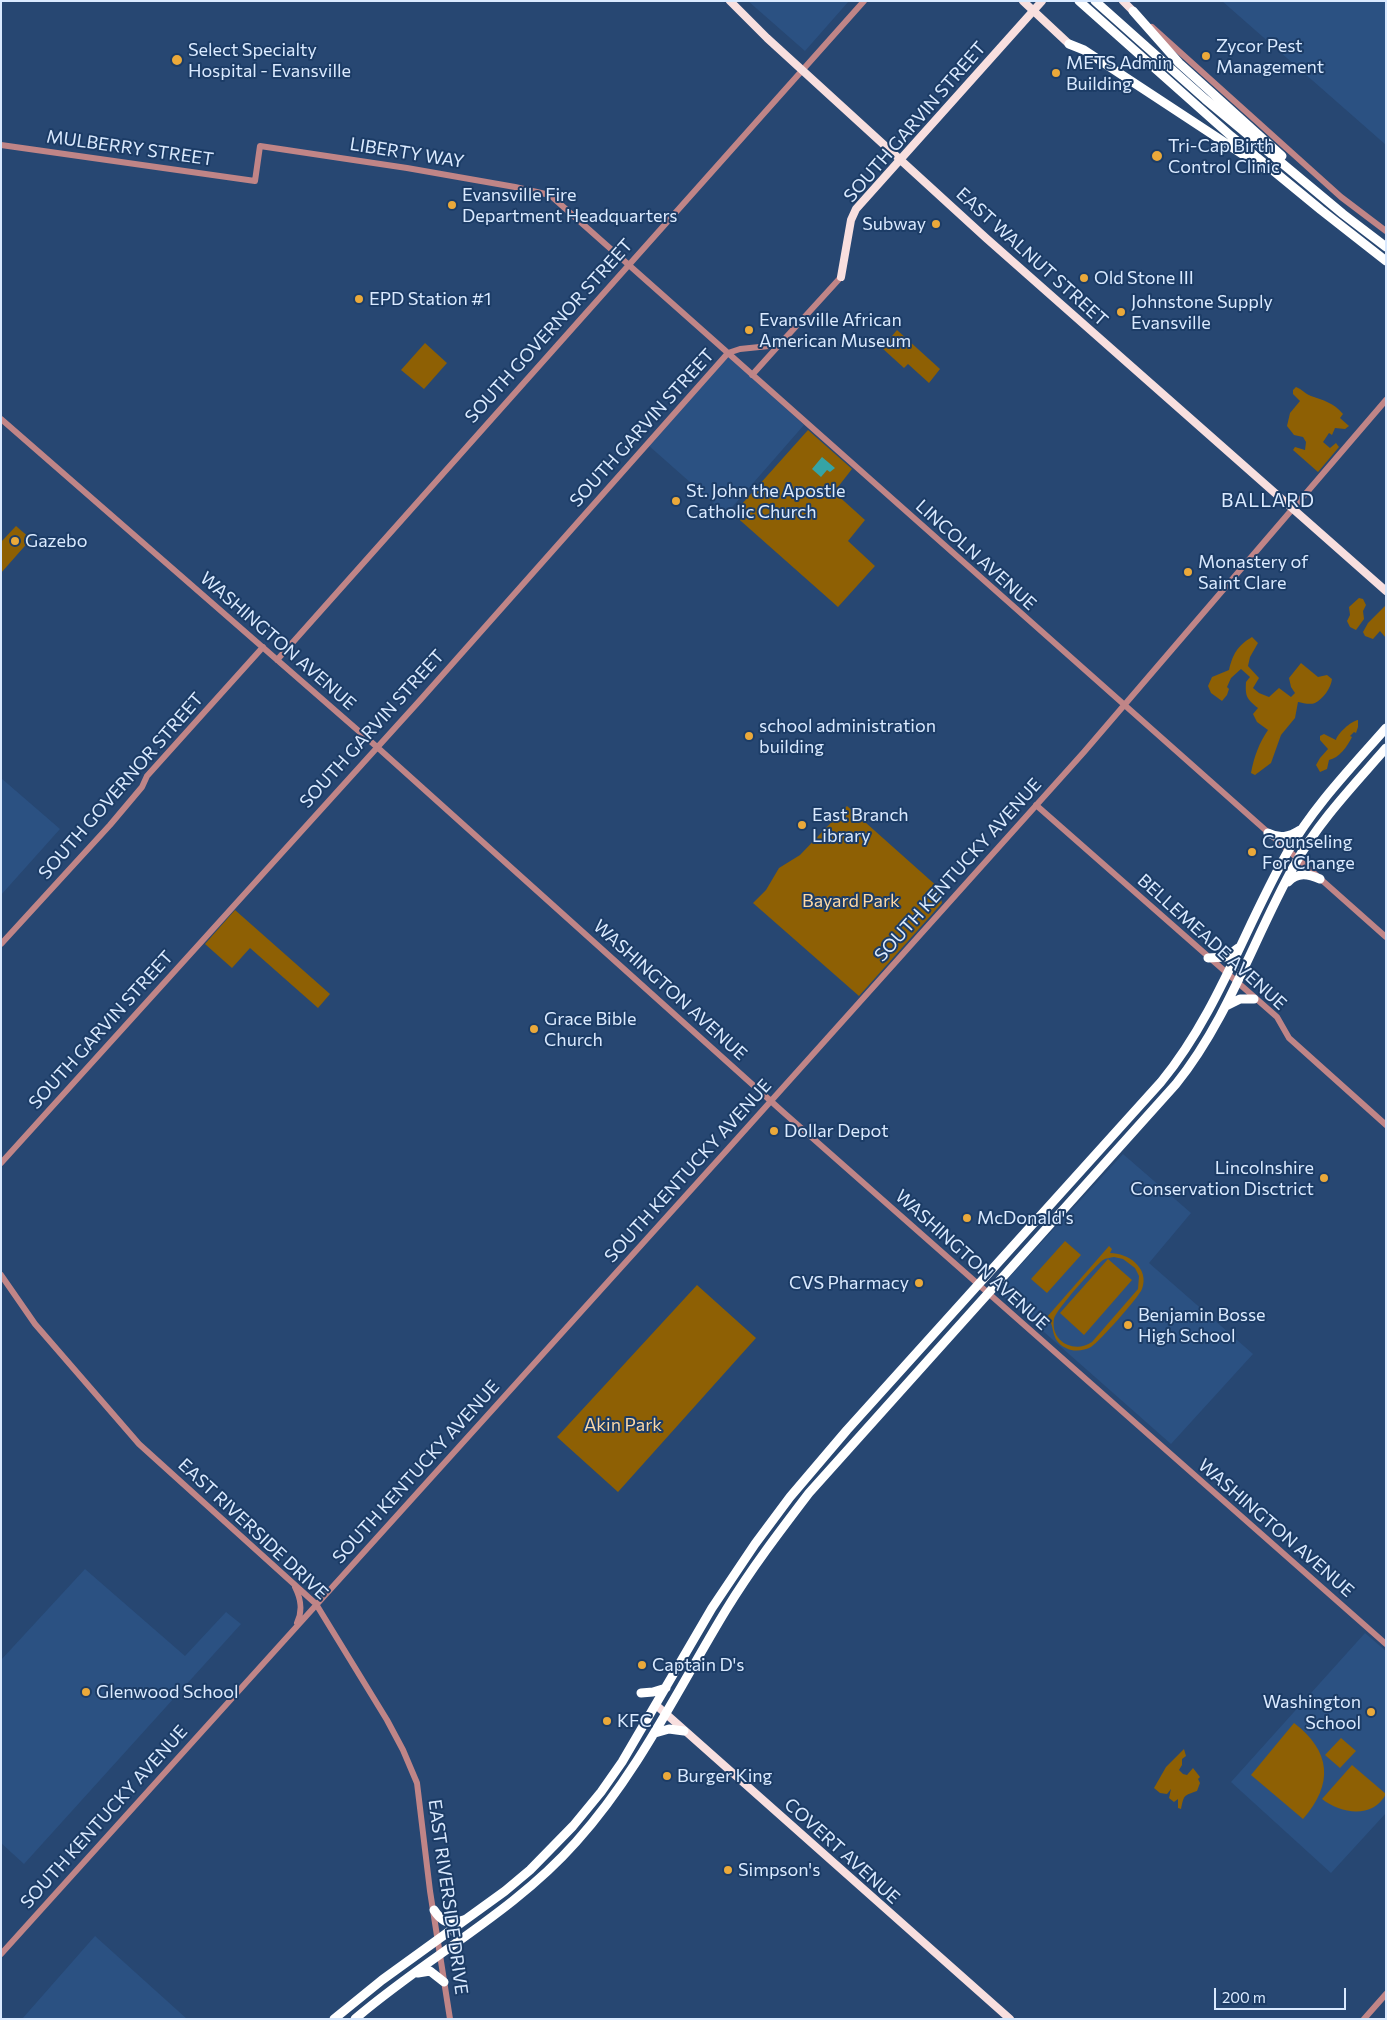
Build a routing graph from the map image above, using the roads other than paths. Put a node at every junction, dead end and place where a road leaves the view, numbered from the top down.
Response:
1 (730, 1) edge
2 (864, 1) edge
3 (1023, 1) edge
4 (1042, 1) edge
5 (1079, 1) edge
6 (1095, 1) edge
7 (1123, 1) edge
8 (1133, 10) junction
9 (1033, 11) junction
10 (1069, 44) joint
11 (802, 70) junction
12 (1, 145) edge
13 (260, 146) joint
14 (900, 160) junction
15 (1303, 180) junction
16 (1290, 184) junction
17 (548, 194) joint
18 (1386, 232) edge
19 (1386, 247) edge
20 (1386, 261) edge
21 (629, 265) junction
22 (840, 276) joint
23 (780, 345) junction
24 (728, 353) junction
25 (752, 375) junction
26 (1386, 400) edge
27 (1, 419) edge
28 (1293, 508) junction
29 (1386, 591) edge
30 (263, 647) junction
31 (277, 660) junction
32 (1124, 706) junction
33 (1386, 728) edge
34 (377, 747) junction
35 (1386, 748) edge
36 (1036, 805) junction
37 (1302, 829) junction
38 (1268, 833) junction
39 (1288, 851) junction
40 (1298, 860) junction
41 (1320, 879) junction
42 (1284, 886) junction
43 (1386, 937) edge
44 (1, 944) edge
45 (1240, 946) junction
46 (1208, 958) junction
47 (1227, 974) junction
48 (1237, 983) junction
49 (1254, 999) junction
50 (1226, 1006) junction
51 (771, 1101) junction
52 (1386, 1125) edge
53 (1106, 1143) junction
54 (1116, 1151) junction
55 (1, 1163) edge
56 (1, 1275) edge
57 (978, 1284) junction
58 (988, 1293) junction
59 (884, 1388) junction
60 (894, 1397) junction
61 (285, 1574) junction
62 (316, 1604) junction
63 (294, 1628) junction
64 (1386, 1644) edge
65 (666, 1688) junction
66 (641, 1693) dead end
67 (656, 1705) junction
68 (666, 1714) junction
69 (684, 1731) junction
70 (655, 1734) junction
71 (434, 1910) junction
72 (476, 1913) junction
73 (439, 1940) junction
74 (1, 1954) edge
75 (441, 1954) junction
76 (403, 1982) junction
77 (444, 1982) junction
78 (1386, 1994) edge
79 (334, 2019) edge
80 (355, 2019) edge
81 (450, 2019) edge
82 (1010, 2019) edge
83 (1364, 2019) edge

1 - 11 main road, EAST WALNUT STREET
2 - 11 street, SOUTH GOVERNOR STREET
3 - 9 main road
4 - 9 main road, SOUTH GARVIN STREET
5 - 16 highway
6 - 15 highway
7 - 8 main road
8 - 15 highway
8 - 18 street
9 - 10 main road
9 - 14 main road, SOUTH GARVIN STREET
10 - 16 highway
11 - 14 main road, EAST WALNUT STREET
11 - 21 street, SOUTH GOVERNOR STREET
12 - 13 street, MULBERRY STREET
13 - 17 street, LIBERTY WAY
14 - 22 main road, SOUTH GARVIN STREET
14 - 28 main road, EAST WALNUT STREET
15 - 19 highway
16 - 20 highway
17 - 21 street, LINCOLN AVENUE
21 - 24 street, LINCOLN AVENUE
21 - 31 street, SOUTH GOVERNOR STREET
22 - 23 street, SOUTH GARVIN STREET
23 - 24 street, SOUTH GARVIN STREET
23 - 25 street, SOUTH GARVIN STREET
24 - 25 street, LINCOLN AVENUE
24 - 34 street, SOUTH GARVIN STREET
25 - 32 street, LINCOLN AVENUE
26 - 28 street, SOUTH KENTUCKY AVENUE
27 - 30 street, WASHINGTON AVENUE
28 - 29 main road, EAST WALNUT STREET
28 - 32 street, SOUTH KENTUCKY AVENUE
30 - 31 street, WASHINGTON AVENUE
30 - 44 street, SOUTH GOVERNOR STREET
31 - 34 street, WASHINGTON AVENUE
32 - 36 street, SOUTH KENTUCKY AVENUE
32 - 38 street, LINCOLN AVENUE
33 - 37 highway
34 - 51 street, WASHINGTON AVENUE
34 - 55 street, SOUTH GARVIN STREET
35 - 40 highway
36 - 46 street, BELLEMEADE AVENUE
36 - 51 street, SOUTH KENTUCKY AVENUE
37 - 38 highway
37 - 39 highway
38 - 39 street, LINCOLN AVENUE
39 - 40 street, LINCOLN AVENUE
39 - 45 highway
40 - 41 street, LINCOLN AVENUE
40 - 42 highway
41 - 42 highway
41 - 43 street, LINCOLN AVENUE
42 - 48 highway
45 - 46 highway
45 - 47 highway
46 - 47 street, BELLEMEADE AVENUE
47 - 48 street, BELLEMEADE AVENUE
47 - 53 highway
48 - 49 street, BELLEMEADE AVENUE
48 - 50 highway
49 - 50 highway
49 - 52 street, BELLEMEADE AVENUE
50 - 54 highway
51 - 57 street, WASHINGTON AVENUE
51 - 62 street, SOUTH KENTUCKY AVENUE
53 - 54 highway
53 - 57 highway
54 - 58 highway
56 - 61 street, EAST RIVERSIDE DRIVE
57 - 58 street, WASHINGTON AVENUE
57 - 59 highway
58 - 60 highway
58 - 64 street, WASHINGTON AVENUE
59 - 60 highway
59 - 65 highway
60 - 68 highway
61 - 62 street, EAST RIVERSIDE DRIVE
61 - 63 street
62 - 63 street, SOUTH KENTUCKY AVENUE
62 - 71 street, EAST RIVERSIDE DRIVE
63 - 74 street, SOUTH KENTUCKY AVENUE
65 - 66 highway
65 - 67 highway
67 - 68 main road, COVERT AVENUE
67 - 72 highway
68 - 69 main road, COVERT AVENUE
68 - 70 highway
69 - 70 highway
69 - 82 main road, COVERT AVENUE
70 - 75 highway
71 - 72 highway
71 - 73 street, EAST RIVERSIDE DRIVE
72 - 73 highway
73 - 75 street, EAST RIVERSIDE DRIVE
73 - 79 highway
75 - 76 highway
75 - 77 street, EAST RIVERSIDE DRIVE
76 - 77 highway
76 - 80 highway
77 - 81 street, EAST RIVERSIDE DRIVE
78 - 83 street

